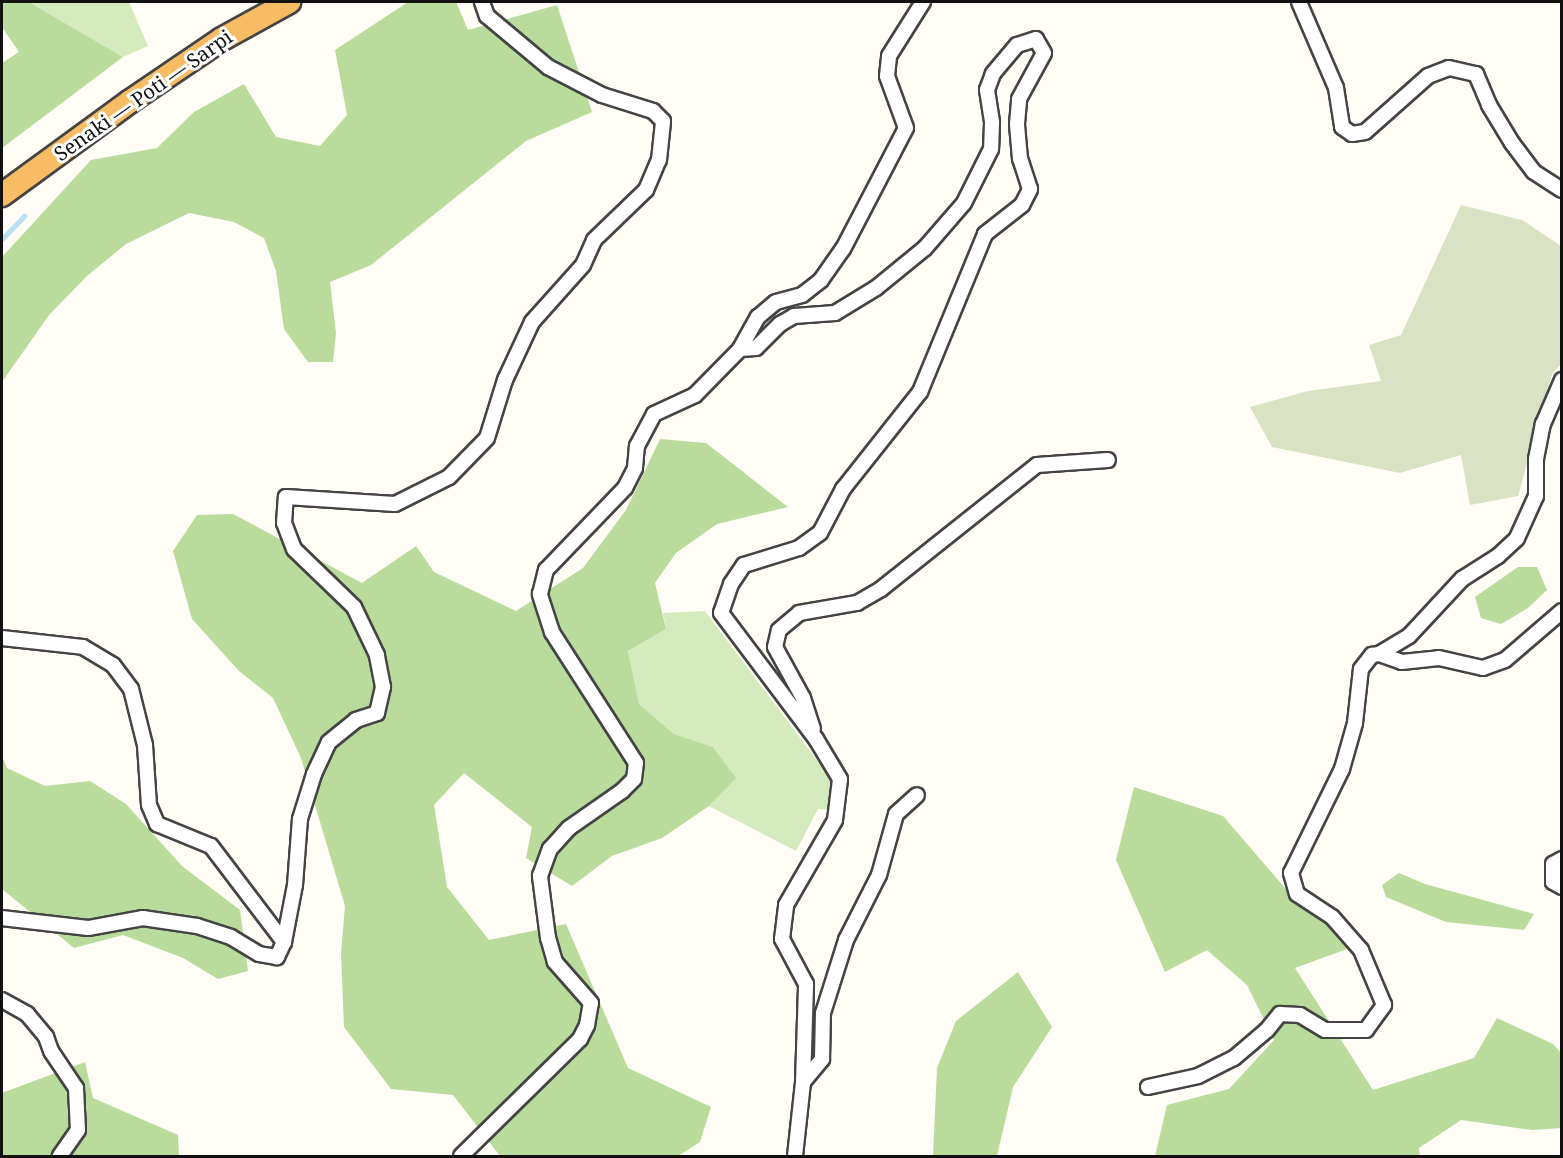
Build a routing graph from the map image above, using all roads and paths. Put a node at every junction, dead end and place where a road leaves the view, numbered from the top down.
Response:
1 (289, 2) edge
2 (482, 2) edge
3 (924, 2) edge
4 (1299, 2) edge
5 (1562, 190) edge
6 (2, 195) edge
7 (740, 349) junction
8 (1562, 380) edge
9 (1108, 460) dead end
10 (1562, 611) edge
11 (2, 638) edge
12 (1379, 654) junction
13 (816, 739) junction
14 (917, 795) dead end
15 (1562, 859) edge
16 (1562, 887) edge
17 (2, 918) edge
18 (284, 942) junction
19 (2, 1000) edge
20 (803, 1082) junction
21 (1148, 1087) dead end
22 (60, 1156) edge
23 (461, 1156) edge
24 (795, 1156) edge

1 - 6 highway, Senaki — Poti — Sarpi
2 - 18 street
3 - 7 street
4 - 5 street
7 - 13 street
7 - 23 street
8 - 12 street
9 - 13 street
10 - 12 street
11 - 18 street
12 - 21 street
13 - 20 street
14 - 20 street
15 - 16 street
17 - 18 street
19 - 22 street
20 - 24 street

